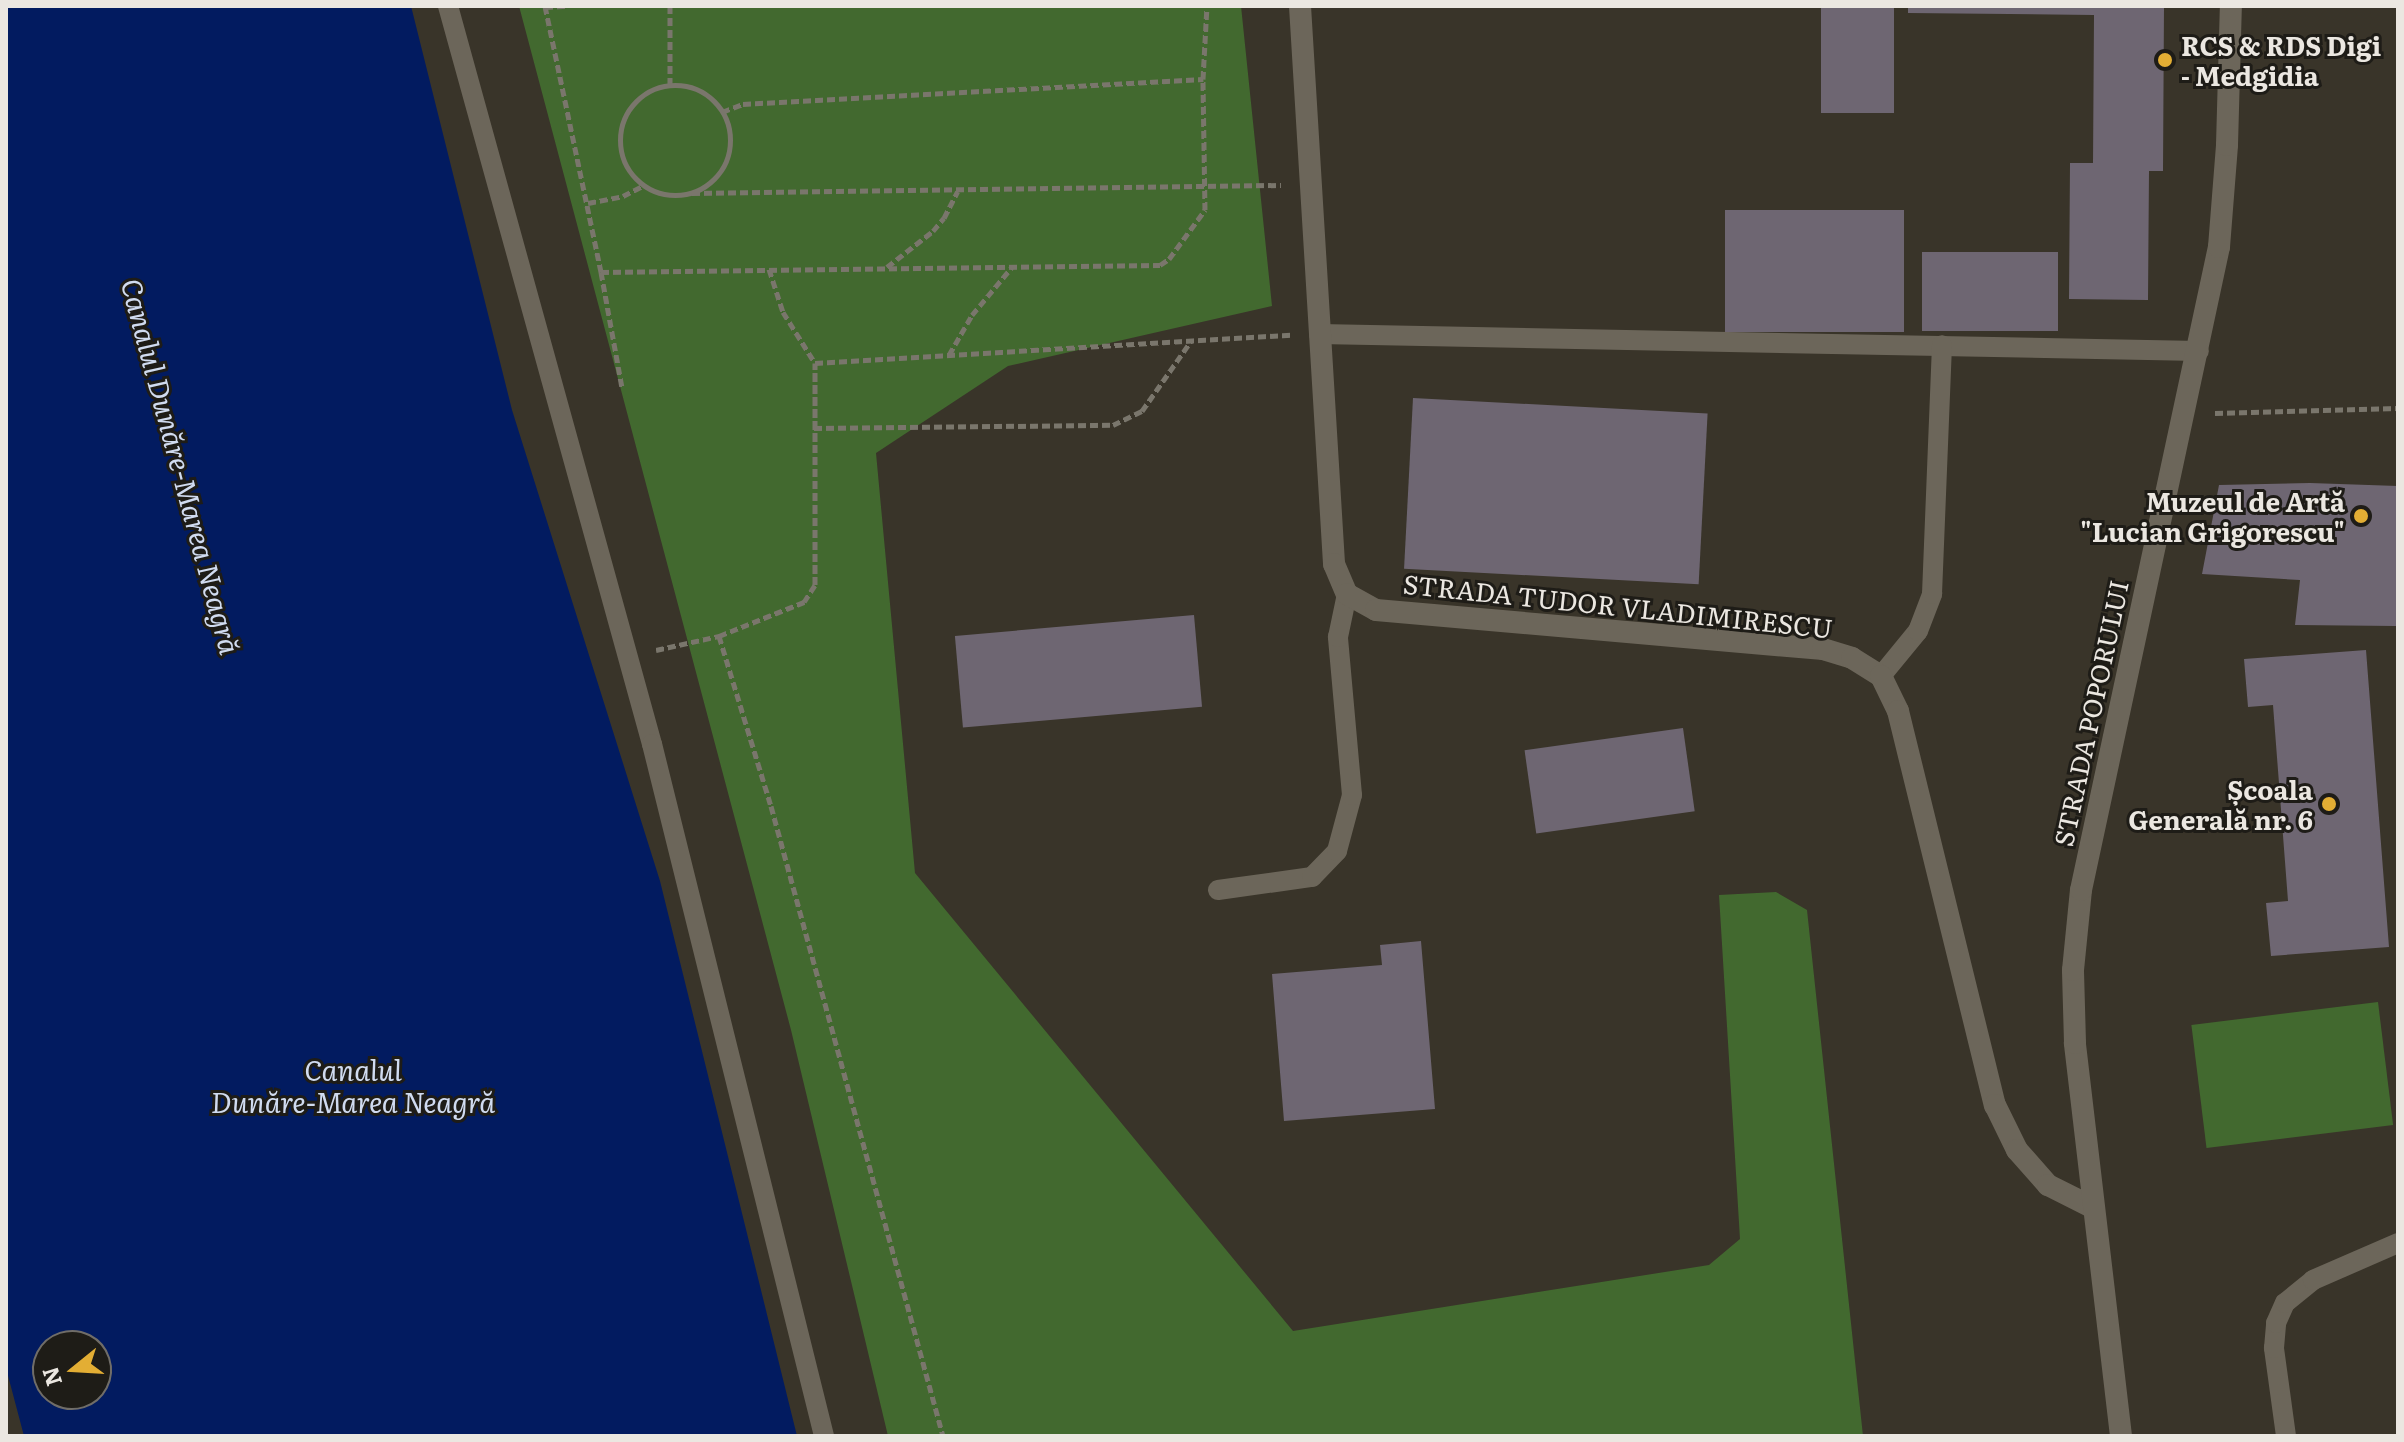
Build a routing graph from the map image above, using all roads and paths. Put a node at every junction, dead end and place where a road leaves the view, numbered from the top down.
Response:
1 (448, 6) edge
2 (545, 6) edge
3 (567, 6) edge
4 (670, 6) edge
5 (1207, 6) edge
6 (1300, 6) edge
7 (2231, 6) edge
8 (1203, 79) junction
9 (670, 86) junction
10 (722, 112) junction
11 (1310, 184) junction
12 (643, 186) junction
13 (1207, 189) junction
14 (958, 191) junction
15 (692, 193) junction
16 (588, 203) junction
17 (1013, 266) junction
18 (886, 268) junction
19 (769, 269) junction
20 (601, 272) junction
21 (1319, 334) junction
22 (1191, 341) junction
23 (1942, 345) junction
24 (2199, 351) junction
25 (949, 355) junction
26 (815, 363) junction
27 (622, 387) dead end
28 (2398, 408) edge
29 (2185, 414) junction
30 (814, 428) junction
31 (1347, 594) junction
32 (719, 636) junction
33 (628, 656) junction
34 (1881, 676) junction
35 (1218, 890) dead end
36 (2094, 1208) junction
37 (2398, 1243) edge
38 (824, 1436) edge
39 (943, 1436) edge
40 (2121, 1436) edge
41 (2286, 1436) edge

1 - 33 lane
2 - 3 path
2 - 16 path
4 - 9 path
5 - 8 path
6 - 11 street
7 - 24 street, STRADA POPORULUI
8 - 10 path
8 - 13 path
9 - 10 path
9 - 12 path
10 - 15 path
11 - 13 path
11 - 21 street
12 - 15 path
12 - 16 path
13 - 14 path
13 - 17 path
14 - 15 path
14 - 18 path
16 - 20 path
17 - 18 path
17 - 25 path
18 - 19 path
19 - 20 path
19 - 26 path
20 - 27 path
21 - 22 path
21 - 23 lane
21 - 31 street
22 - 25 path
22 - 30 path
23 - 24 lane
23 - 34 lane
24 - 29 street, STRADA POPORULUI
25 - 26 path
26 - 30 path
28 - 29 path
29 - 36 street, STRADA POPORULUI
30 - 32 path
31 - 34 street, STRADA TUDOR VLADIMIRESCU
31 - 35 lane
32 - 33 path
32 - 39 path
33 - 38 lane
34 - 36 street
36 - 40 street, STRADA POPORULUI
37 - 41 lane

